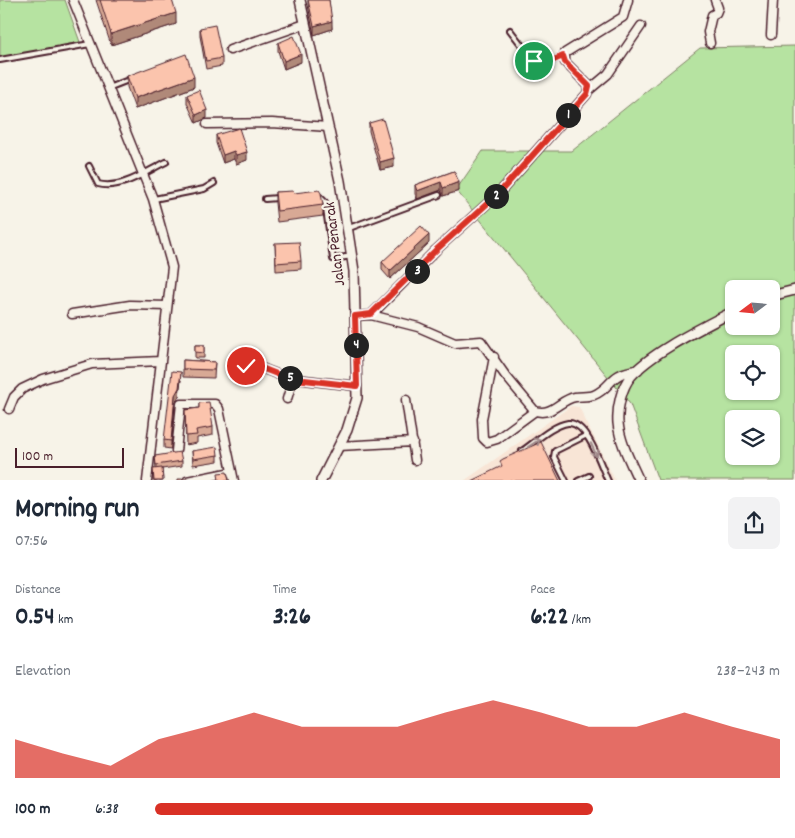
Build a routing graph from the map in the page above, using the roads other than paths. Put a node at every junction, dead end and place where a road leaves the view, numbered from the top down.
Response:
1 (73, 0) edge
2 (300, 0) edge
3 (628, 0) edge
4 (715, 0) edge
5 (773, 0) edge
6 (305, 24) junction
7 (641, 26) dead end
8 (510, 30) dead end
9 (771, 36) dead end
10 (710, 43) dead end
11 (90, 44) junction
12 (230, 50) dead end
13 (563, 56) junction
14 (0, 60) edge
15 (134, 78) edge
16 (108, 88) junction
17 (589, 90) junction
18 (207, 124) dead end
19 (328, 127) junction
20 (166, 162) dead end
21 (89, 166) dead end
22 (143, 174) junction
23 (214, 183) dead end
24 (439, 195) dead end
25 (314, 197) edge
26 (285, 198) edge
27 (152, 199) junction
28 (266, 199) dead end
29 (349, 228) junction
30 (352, 256) junction
31 (795, 290) edge
32 (780, 294) edge
33 (167, 306) junction
34 (72, 314) dead end
35 (371, 314) junction
36 (355, 316) junction
37 (725, 316) edge
38 (494, 357) junction
39 (161, 361) junction
40 (246, 366) dead end
41 (638, 370) junction
42 (293, 379) junction
43 (357, 386) junction
44 (286, 399) dead end
45 (406, 400) dead end
46 (9, 409) dead end
47 (535, 411) junction
48 (587, 435) junction
49 (413, 442) junction
50 (339, 446) junction
51 (176, 451) edge
52 (519, 454) edge
53 (415, 460) dead end
54 (232, 472) junction
55 (589, 476) dead end
56 (147, 480) edge
57 (187, 480) edge
58 (234, 480) edge
59 (321, 480) edge
60 (566, 480) edge
61 (578, 480) edge
62 (608, 480) edge
63 (639, 480) edge

1 - 11 street
2 - 6 street, Jalan Penarak
3 - 13 street
4 - 10 street
5 - 9 street
6 - 12 street
6 - 19 street, Jalan Penarak
7 - 17 street
8 - 13 lane
11 - 14 lane
11 - 16 street
13 - 17 street
15 - 16 lane
16 - 22 street
17 - 35 street
18 - 19 street
19 - 29 street, Jalan Penarak
20 - 22 lane
21 - 22 lane
22 - 27 street
23 - 27 lane
24 - 29 lane
25 - 30 lane
26 - 28 lane
27 - 33 street
29 - 30 street, Jalan Penarak
30 - 36 street, Jalan Penarak
31 - 32 street
33 - 34 street
33 - 39 street
35 - 36 street
35 - 38 street
36 - 43 street, Jalan Penarak
37 - 41 street
38 - 47 street
38 - 47 street
39 - 46 street
39 - 56 street
40 - 42 street
41 - 47 street
41 - 63 street
42 - 43 street
42 - 44 street
43 - 50 street, Jalan Penarak
45 - 49 street
52 -> 48 lane
48 - 60 lane
48 -> 62 lane
49 - 50 street
49 - 53 street
50 - 59 street, Jalan Penarak
51 - 54 street
54 - 57 street
54 - 58 street
55 - 61 lane

